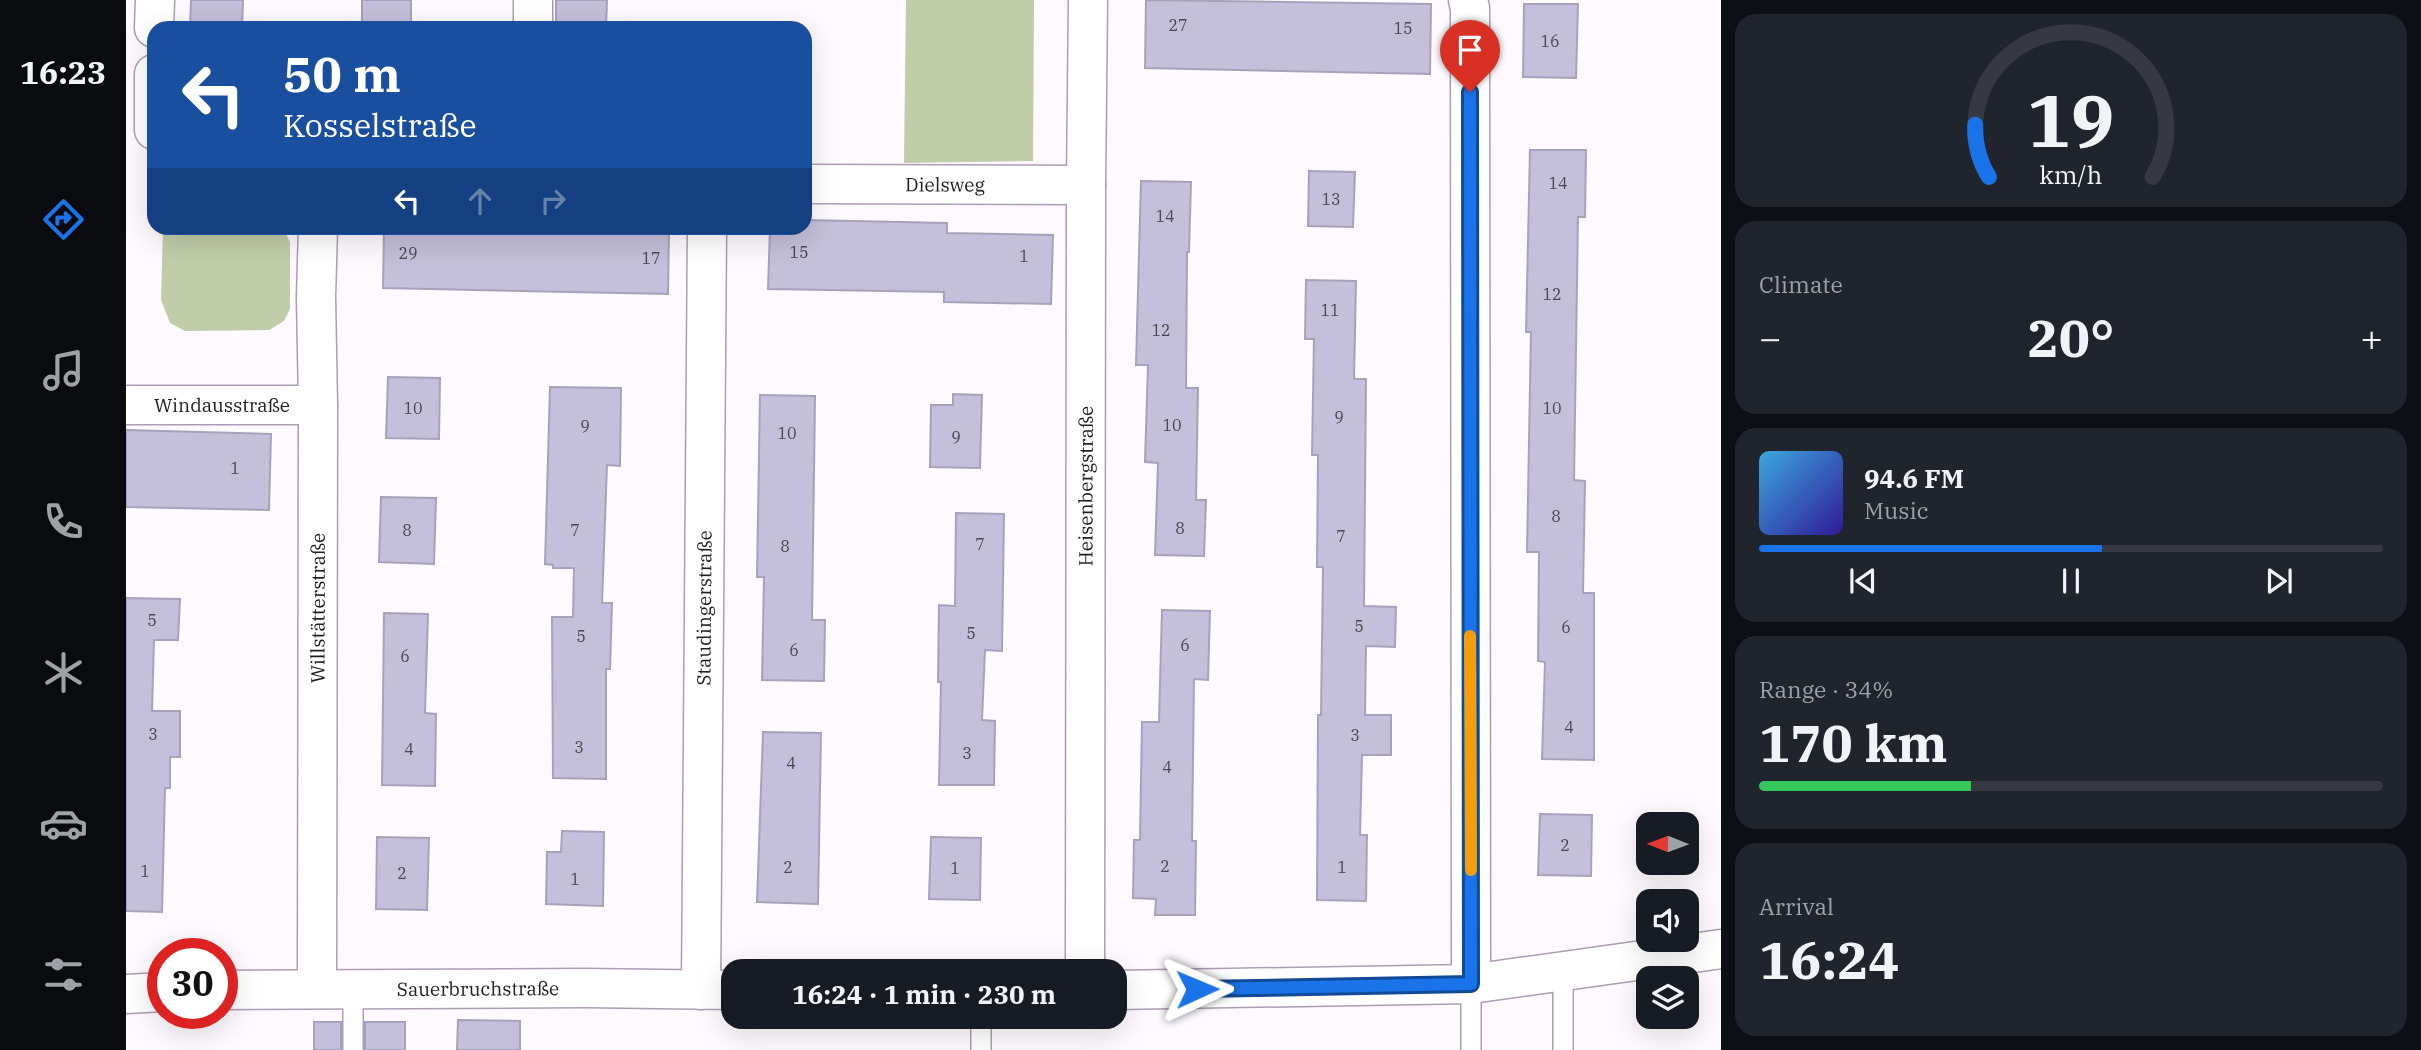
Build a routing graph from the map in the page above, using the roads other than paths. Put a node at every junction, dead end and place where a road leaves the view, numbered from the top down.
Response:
1 (155, 0) edge
2 (533, 0) edge
3 (1088, 0) edge
4 (1468, 0) edge
5 (154, 21) edge
6 (533, 21) edge
7 (812, 184) edge
8 (1086, 185) junction
9 (318, 235) edge
10 (707, 235) edge
11 (126, 405) edge
12 (318, 405) junction
13 (1721, 949) edge
14 (1085, 959) edge
15 (1563, 972) junction
16 (1471, 984) junction
17 (335, 988) junction
18 (238, 990) edge
19 (717, 990) edge
20 (1127, 990) edge
21 (147, 993) edge
22 (126, 994) edge
23 (981, 1029) edge
24 (353, 1050) edge
25 (981, 1050) edge
26 (1471, 1050) edge
27 (1563, 1050) edge

1 - 5 street
2 - 6 street
3 - 8 street, Heisenbergstraße
4 - 16 street
7 - 8 street, Dielsweg
8 - 14 street, Heisenbergstraße
9 - 12 street, Willstätterstraße
10 - 19 street, Staudingerstraße
11 - 12 street, Windausstraße
12 - 17 street, Willstätterstraße
13 - 15 street
15 - 16 street
15 - 27 lane
16 - 20 street
16 - 26 lane
17 - 18 street, Sauerbruchstraße
17 - 19 street, Sauerbruchstraße
17 - 24 lane
21 - 22 street
23 - 25 lane

